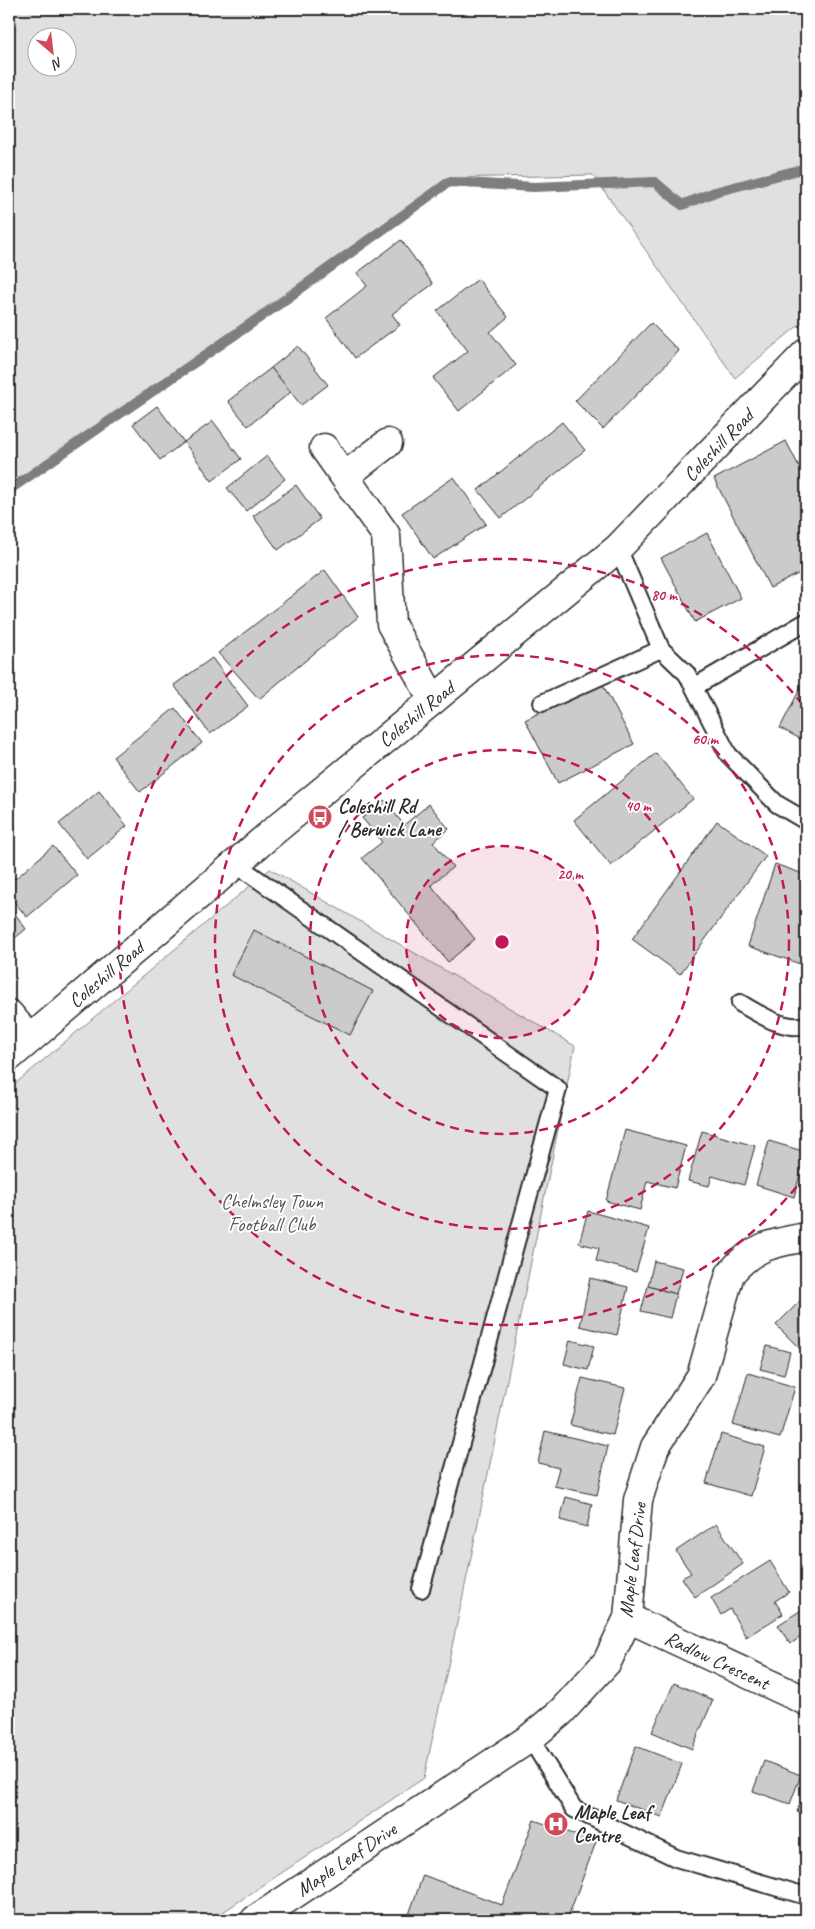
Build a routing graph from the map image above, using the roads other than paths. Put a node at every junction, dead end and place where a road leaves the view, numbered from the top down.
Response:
1 (806, 353) edge
2 (388, 442) dead end
3 (324, 448) dead end
4 (345, 476) junction
5 (618, 548) junction
6 (806, 622) edge
7 (661, 649) junction
8 (694, 687) junction
9 (433, 700) junction
10 (542, 703) dead end
11 (806, 821) edge
12 (236, 864) junction
13 (740, 1003) dead end
14 (9, 1014) edge
15 (806, 1025) edge
16 (30, 1039) junction
17 (9, 1057) edge
18 (806, 1237) edge
19 (421, 1589) dead end
20 (628, 1618) junction
21 (806, 1701) edge
22 (530, 1738) junction
23 (806, 1896) edge
24 (255, 1920) edge

1 - 5 street, Coleshill Road
2 - 4 street
3 - 4 street
4 - 9 street
5 - 7 lane
5 - 9 street, Coleshill Road
6 - 8 lane
7 - 8 lane
7 - 10 lane
8 - 11 lane
9 - 12 street, Coleshill Road
12 - 16 street, Coleshill Road
12 - 19 lane
13 - 15 lane
14 - 16 street
16 - 17 street, Coleshill Road
18 - 20 street, Maple Leaf Drive
20 - 21 street, Radlow Crescent
20 - 22 street, Maple Leaf Drive
22 - 23 lane
22 - 24 street, Maple Leaf Drive

